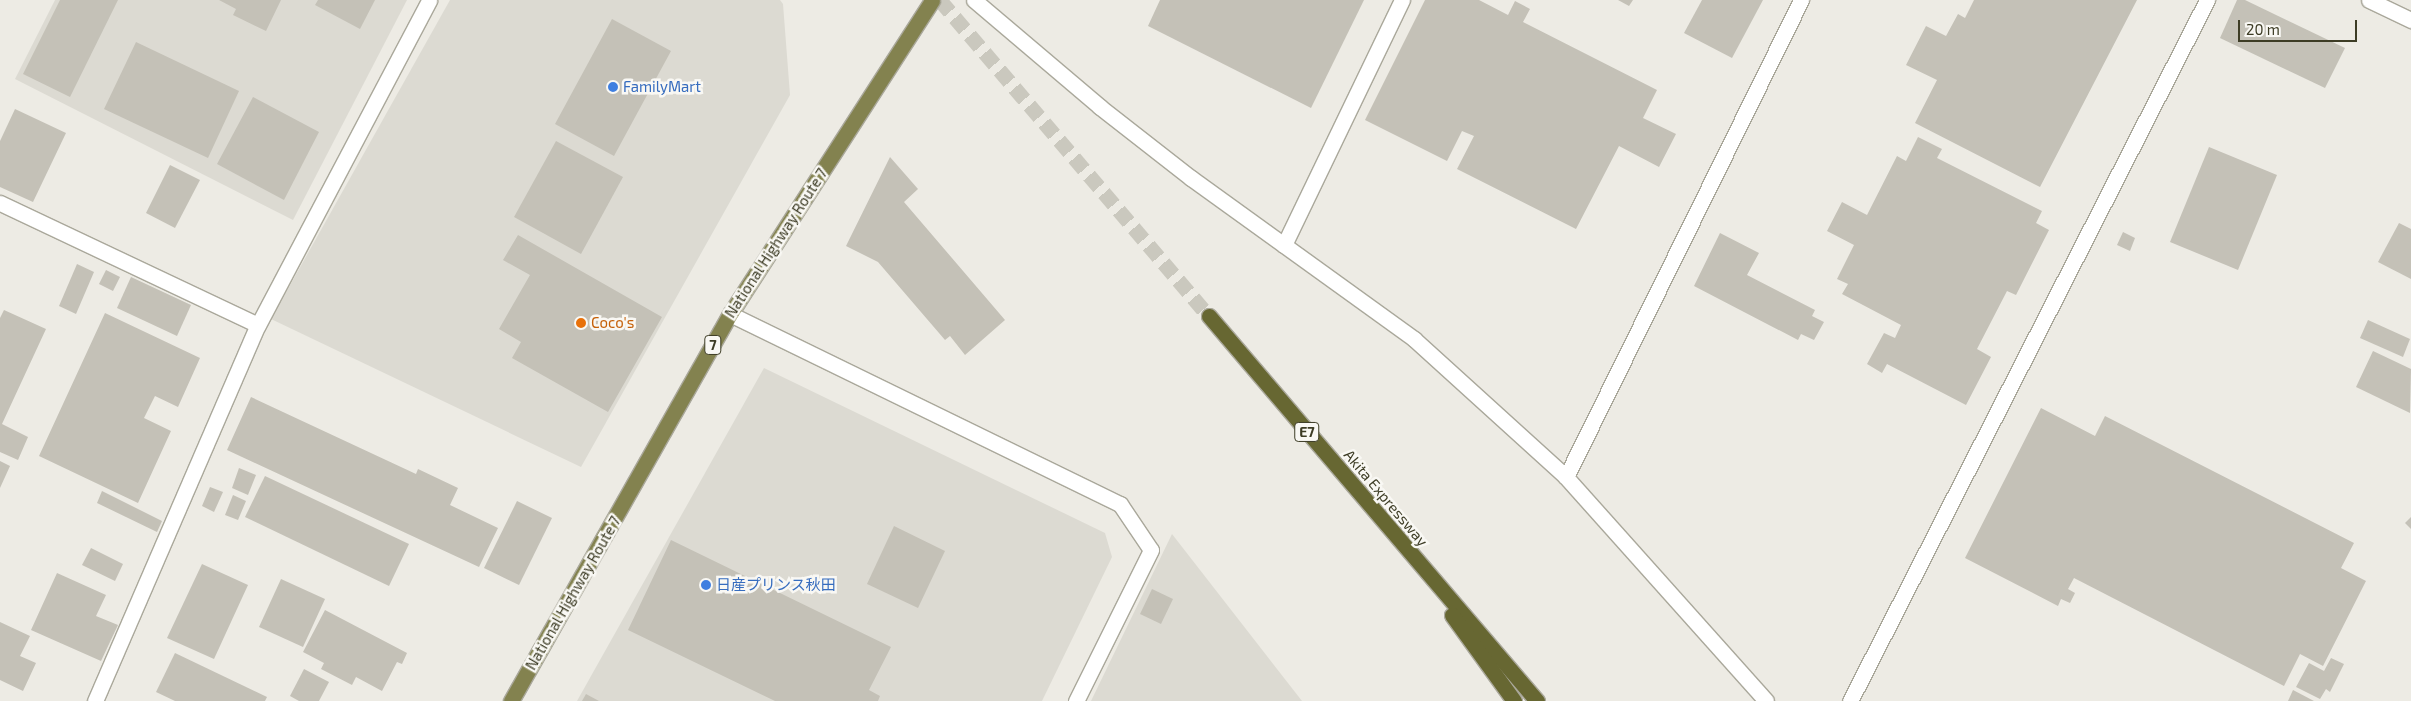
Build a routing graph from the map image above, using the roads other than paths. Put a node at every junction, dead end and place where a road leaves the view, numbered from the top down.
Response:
1 (429, 0) edge
2 (932, 0) edge
3 (974, 0) edge
4 (1402, 0) edge
5 (1801, 0) edge
6 (2207, 0) edge
7 (2369, 0) edge
8 (2411, 20) edge
9 (0, 204) edge
10 (1284, 245) junction
11 (730, 314) junction
12 (1209, 316) tunnel mouth
13 (258, 325) junction
14 (1566, 477) junction
15 (1404, 547) junction
16 (95, 701) edge
17 (512, 701) edge
18 (1076, 701) edge
19 (1514, 701) edge
20 (1537, 701) edge
21 (1766, 701) edge
22 (1850, 701) edge

1 - 13 street
2 - 11 highway, National Highway Route 7 / 7
3 - 10 street
4 - 10 street
5 - 14 street
6 - 22 street
7 - 8 street
9 - 13 street
10 - 14 street
11 - 17 highway, National Highway Route 7 / 7
11 - 18 street
12 - 15 highway, Akita Expressway / E7
13 - 16 street
14 - 21 street
15 - 19 highway
15 - 20 highway, Akita Expressway / E7

